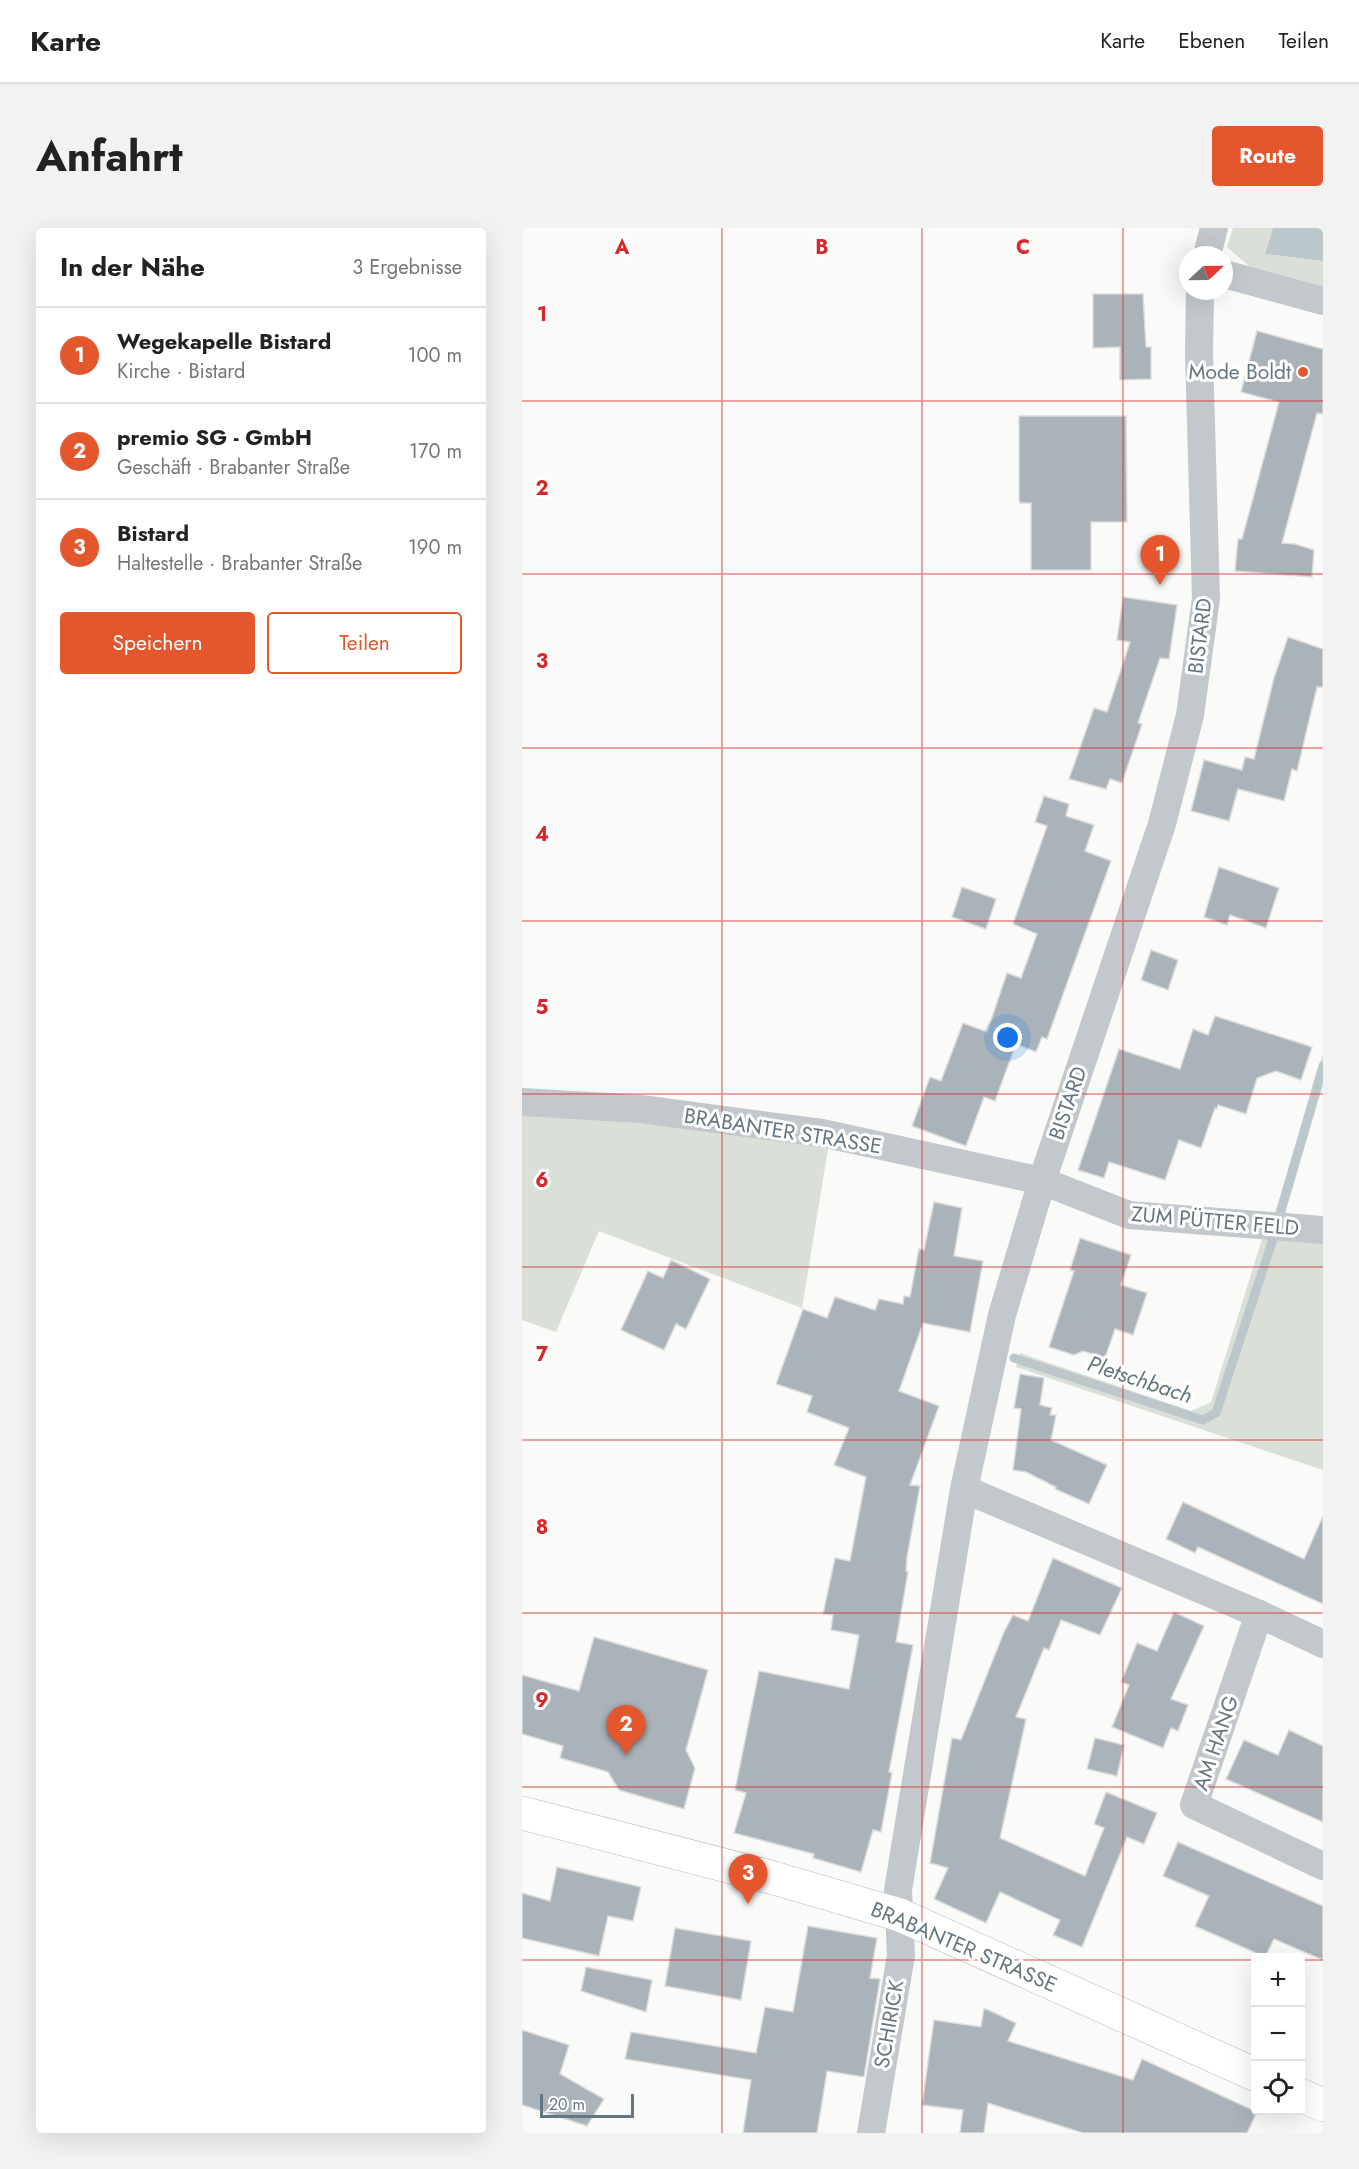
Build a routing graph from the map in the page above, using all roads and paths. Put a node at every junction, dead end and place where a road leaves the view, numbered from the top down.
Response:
1 (1214, 228) edge
2 (1209, 246) edge
3 (1233, 277) edge
4 (1200, 300) edge
5 (1323, 302) edge
6 (522, 1102) edge
7 (1042, 1181) junction
8 (1323, 1230) edge
9 (964, 1489) junction
10 (1259, 1614) junction
11 (1323, 1644) edge
12 (522, 1813) edge
13 (1323, 1866) edge
14 (900, 1915) junction
15 (1251, 2072) edge
16 (1305, 2097) edge
17 (1323, 2105) edge
18 (871, 2133) edge

1 - 2 street
3 - 5 street
4 - 7 street, BISTARD
6 - 7 street, BRABANTER STRASSE
7 - 8 street, ZUM PÜTTER FELD
7 - 9 street, BISTARD
9 - 10 street
9 - 14 street, BISTARD
10 - 11 street
10 - 13 street, AM HANG
12 - 14 main road, BRABANTER STRASSE
14 - 15 main road, BRABANTER STRASSE
14 - 18 street, SCHIRICK
16 - 17 main road

